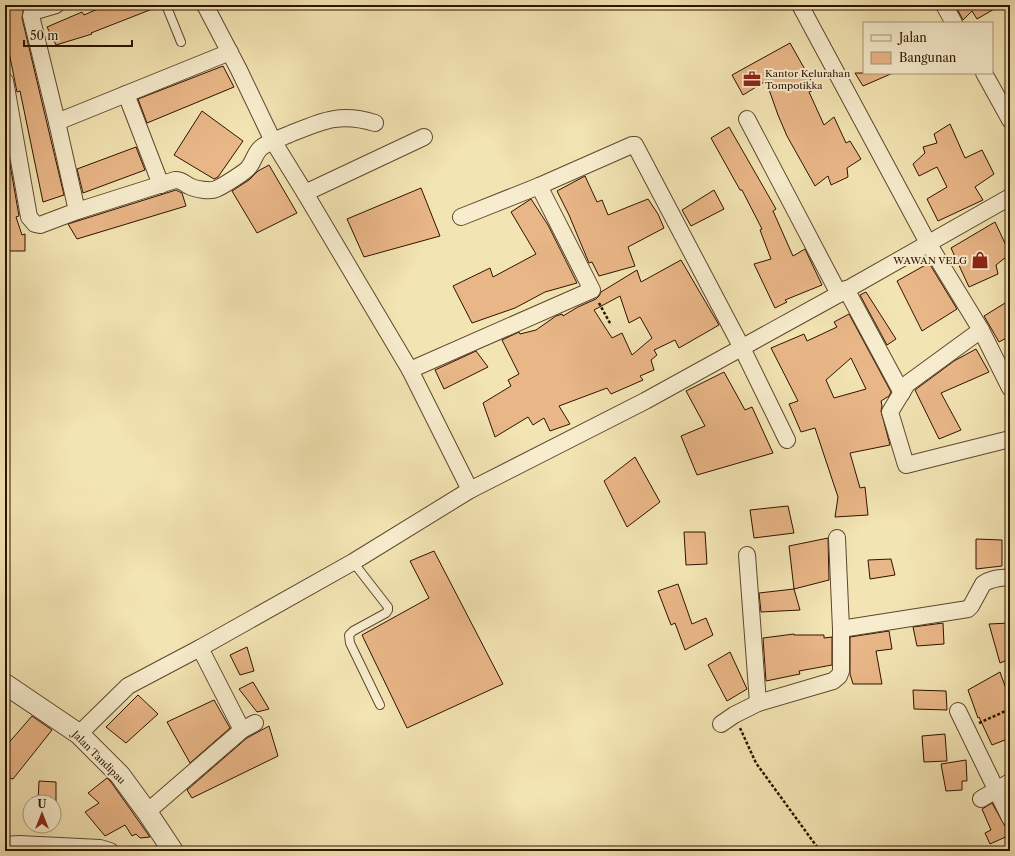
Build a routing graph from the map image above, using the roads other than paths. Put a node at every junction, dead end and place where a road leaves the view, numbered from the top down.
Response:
1 (56, 5) edge
2 (166, 5) edge
3 (205, 5) edge
4 (800, 5) edge
5 (944, 5) edge
6 (953, 22) edge
7 (181, 42) dead end
8 (230, 52) junction
9 (985, 74) edge
10 (5, 80) edge
11 (126, 94) junction
12 (747, 119) dead end
13 (1010, 120) edge
14 (58, 122) junction
15 (376, 123) dead end
16 (424, 137) dead end
17 (273, 141) junction
18 (161, 185) junction
19 (539, 186) junction
20 (306, 193) junction
21 (1010, 197) edge
22 (77, 211) junction
23 (461, 217) dead end
24 (928, 243) junction
25 (843, 292) junction
26 (981, 330) junction
27 (742, 348) junction
28 (410, 370) junction
29 (1010, 388) edge
30 (902, 393) junction
31 (1010, 439) edge
32 (787, 440) dead end
33 (470, 490) junction
34 (837, 538) dead end
35 (747, 555) dead end
36 (353, 562) junction
37 (1010, 577) edge
38 (841, 629) junction
39 (200, 648) junction
40 (5, 684) edge
41 (758, 703) junction
42 (380, 705) dead end
43 (958, 711) dead end
44 (728, 720) road end
45 (79, 734) junction
46 (1010, 782) edge
47 (995, 789) junction
48 (981, 799) dead end
49 (147, 812) junction
50 (1010, 818) edge
51 (15, 847) edge
52 (110, 851) edge
53 (173, 851) edge

1 - 14 street
2 - 7 lane
3 - 8 street
4 - 24 street
5 - 6 street
8 - 11 street
8 - 17 street
9 - 13 street
10 - 22 street
11 - 14 street
11 - 18 street
12 - 25 street
14 - 22 street
15 - 17 street
16 - 20 street
17 - 18 street
17 - 20 street
18 - 22 street
19 - 23 street
19 - 27 street
19 - 28 street
20 - 28 street
21 - 24 street
24 - 25 street
24 - 26 street
25 - 27 street
25 - 30 street
26 - 29 street
26 - 30 street
27 - 32 street
27 - 33 street
28 - 33 street
30 - 31 street
33 - 36 street
34 - 38 street
35 - 41 street
36 - 39 street
36 - 42 lane
37 - 38 street
38 - 41 street
39 - 45 street
39 - 49 street
40 - 45 street, Jalan Tandipau
41 - 44 street
43 - 47 street
45 - 49 street, Jalan Tandipau
46 - 47 street
47 - 48 street
47 - 50 street
49 - 53 street, Jalan Tandipau
51 - 52 street

